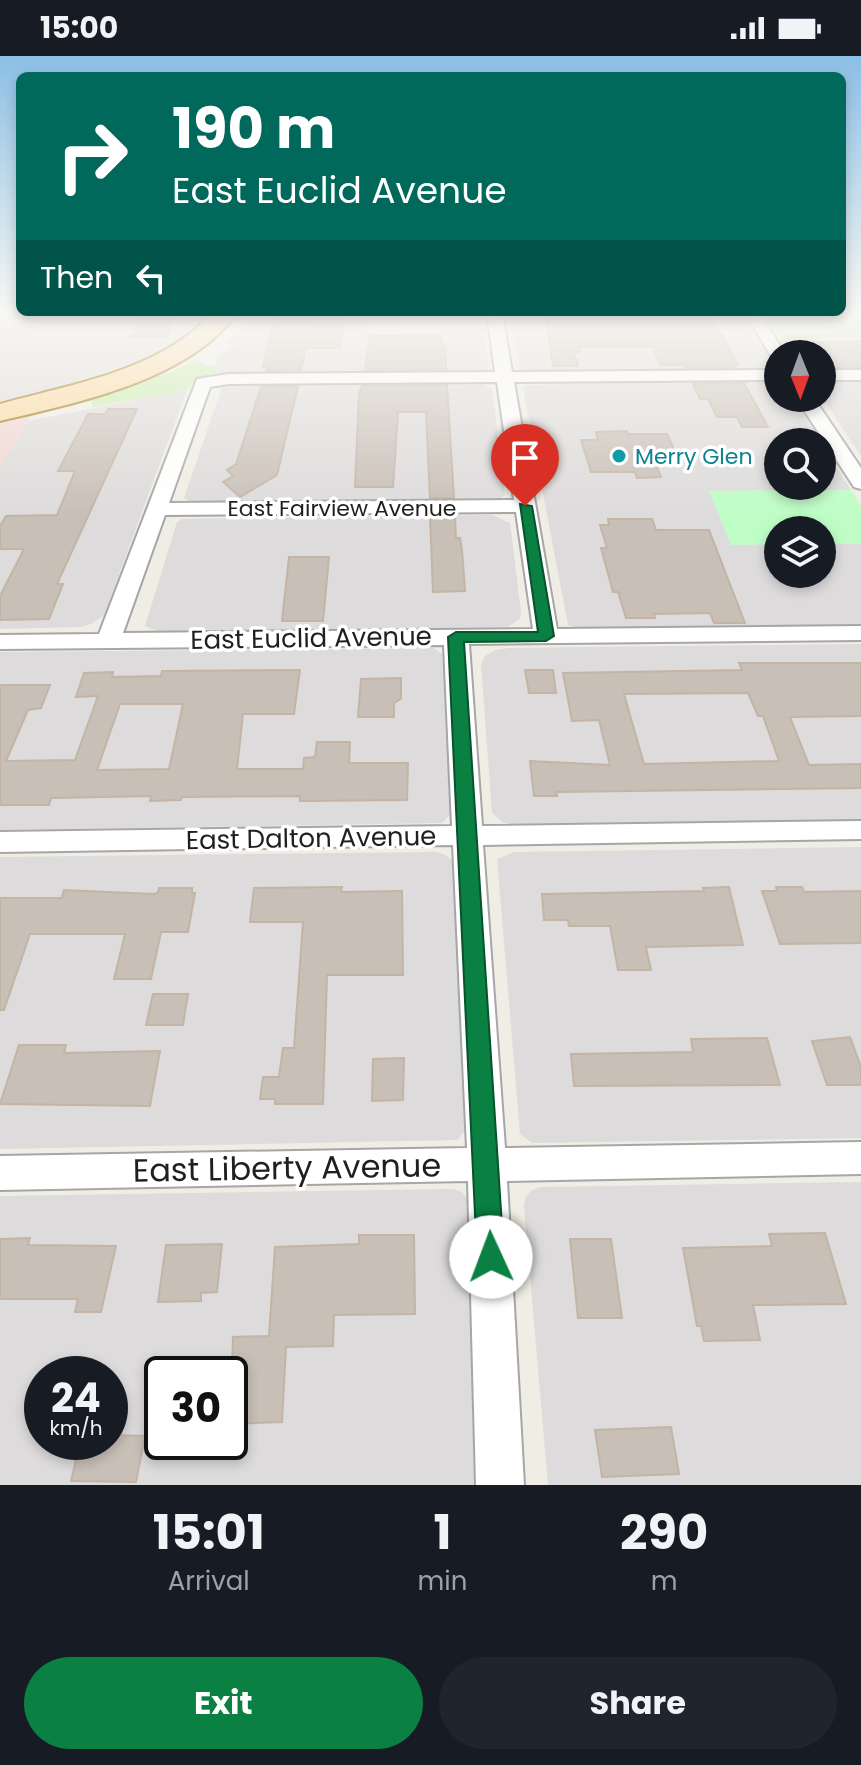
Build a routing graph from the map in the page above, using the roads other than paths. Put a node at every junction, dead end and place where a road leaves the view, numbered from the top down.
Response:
1 (107, 380) edge
2 (224, 380) edge
3 (504, 380) edge
4 (814, 412) edge
5 (0, 413) edge
6 (861, 483) edge
7 (525, 506) junction
8 (160, 509) junction
9 (861, 633) edge
10 (546, 636) junction
11 (456, 637) junction
12 (109, 640) junction
13 (0, 642) edge
14 (861, 830) edge
15 (468, 836) junction
16 (0, 842) edge
17 (861, 1158) edge
18 (487, 1165) junction
19 (0, 1173) edge
20 (500, 1485) edge

1 - 5 main road
2 - 8 street
3 - 7 street
4 - 6 street
7 - 8 street, East Fairview Avenue
7 - 10 street
8 - 12 street
9 - 10 street, East Euclid Avenue
10 - 11 street, East Euclid Avenue
11 - 12 street, East Euclid Avenue
11 - 15 street
12 - 13 street, East Euclid Avenue
14 - 15 street, East Dalton Avenue
15 - 16 street, East Dalton Avenue
15 - 18 street
17 - 18 street, East Liberty Avenue
18 - 19 street, East Liberty Avenue
18 - 20 street

